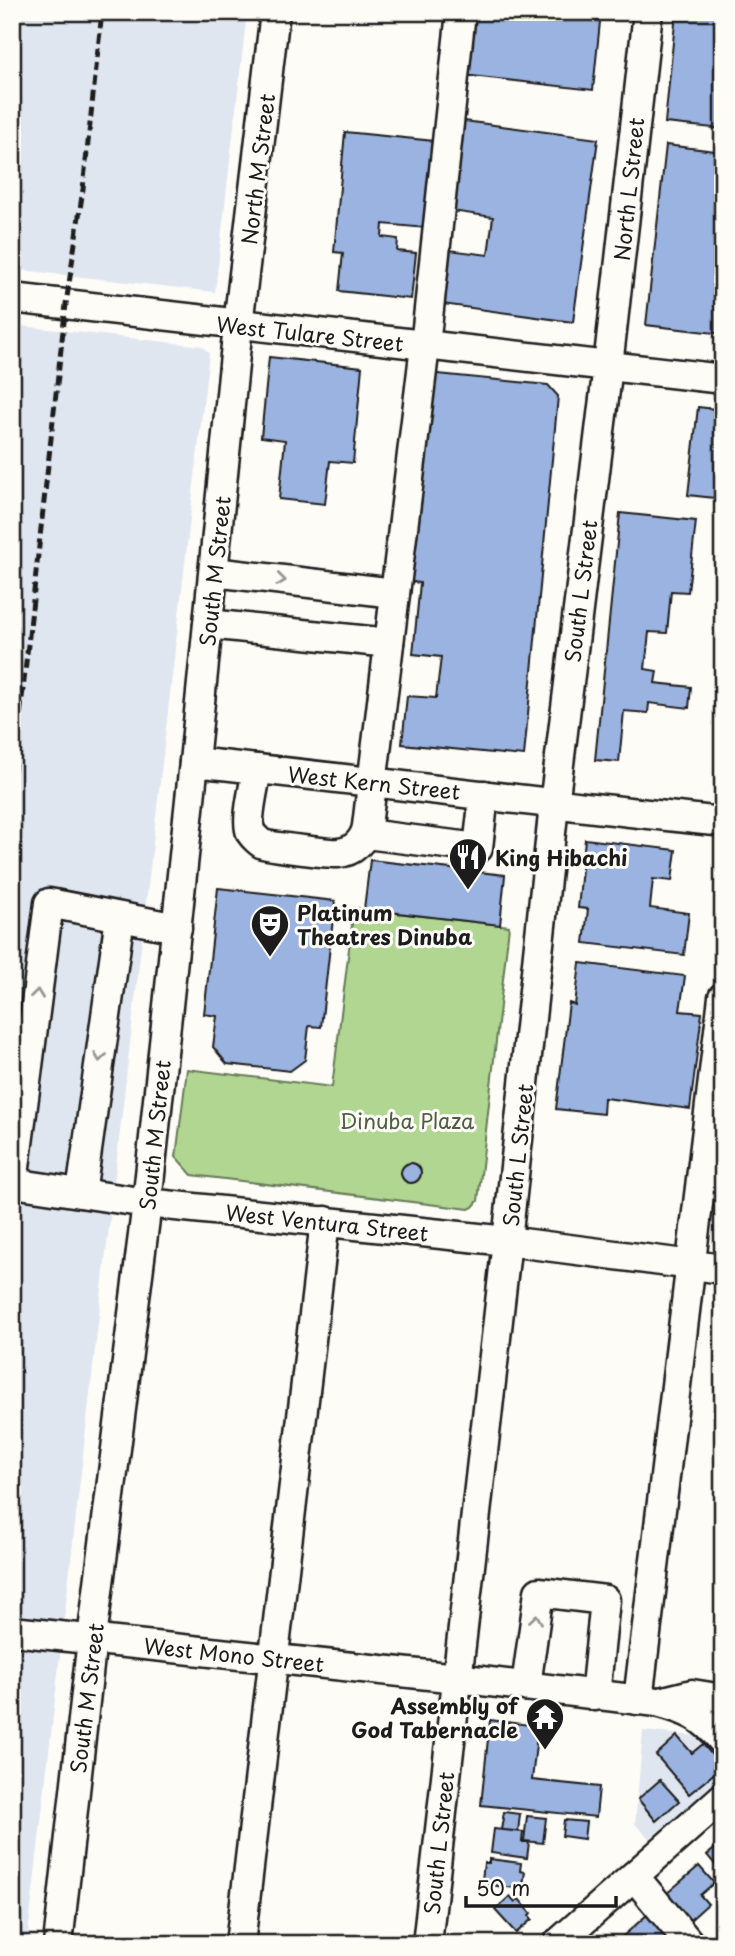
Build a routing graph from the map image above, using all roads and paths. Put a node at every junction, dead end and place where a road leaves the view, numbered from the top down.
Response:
1 (275, 12) edge
2 (461, 12) edge
3 (648, 12) edge
4 (12, 298) edge
5 (238, 325) junction
6 (425, 346) junction
7 (608, 366) junction
8 (723, 379) edge
9 (214, 572) junction
10 (395, 593) junction
11 (208, 624) junction
12 (389, 643) junction
13 (194, 762) junction
14 (257, 769) junction
15 (372, 782) junction
16 (484, 795) junction
17 (554, 805) junction
18 (723, 822) edge
19 (366, 834) junction
20 (120, 917) junction
21 (177, 928) junction
22 (723, 997) edge
23 (13, 1183) edge
24 (81, 1193) junction
25 (147, 1203) junction
26 (325, 1221) junction
27 (507, 1241) junction
28 (690, 1266) junction
29 (723, 1269) edge
30 (12, 1631) edge
31 (92, 1639) junction
32 (274, 1659) junction
33 (457, 1678) junction
34 (526, 1686) junction
35 (595, 1696) junction
36 (723, 1699) edge
37 (648, 1701) junction
38 (723, 1741) edge
39 (723, 1797) edge
40 (634, 1876) junction
41 (58, 1944) edge
42 (240, 1944) edge
43 (427, 1944) edge
44 (557, 1944) edge
45 (690, 1944) edge

1 - 5 street, North M Street
2 - 6 street
3 - 7 street, North L Street
4 - 5 street, West Tulare Street
5 - 6 street, West Tulare Street
5 - 9 street, South M Street
6 - 7 street, West Tulare Street
6 - 10 street
7 - 8 street, West Tulare Street
7 - 17 street, South L Street
9 -> 10 street
9 - 11 street, South M Street
10 - 12 street
11 - 12 street
11 - 13 street, South M Street
12 - 15 street
13 - 14 street, West Kern Street
13 - 21 street, South M Street
14 - 15 street, West Kern Street
14 - 19 street
15 - 16 street, West Kern Street
15 - 19 street
16 - 17 street, West Kern Street
16 - 19 street
17 - 18 street, West Kern Street
17 - 27 street, South L Street
20 - 21 street
23 -> 20 street
20 -> 24 street
21 - 25 street, South M Street
22 - 28 street
23 - 24 street, West Ventura Street
24 - 25 street, West Ventura Street
25 - 26 street, West Ventura Street
25 - 31 street, South M Street
26 - 27 street, West Ventura Street
26 - 32 street
27 - 28 street, West Ventura Street
27 - 33 street, South L Street
28 - 29 street, West Ventura Street
28 - 37 street
30 - 31 street, West Mono Street
31 - 32 street, West Mono Street
31 - 41 street, South M Street
32 - 33 street, West Mono Street
32 - 42 street
33 - 34 street, West Mono Street
33 - 43 street, South L Street
34 - 35 street, West Mono Street
34 -> 35 street
35 - 37 street, West Mono Street
36 - 37 street
37 - 38 street
39 - 40 street
40 - 44 street
40 - 45 street

